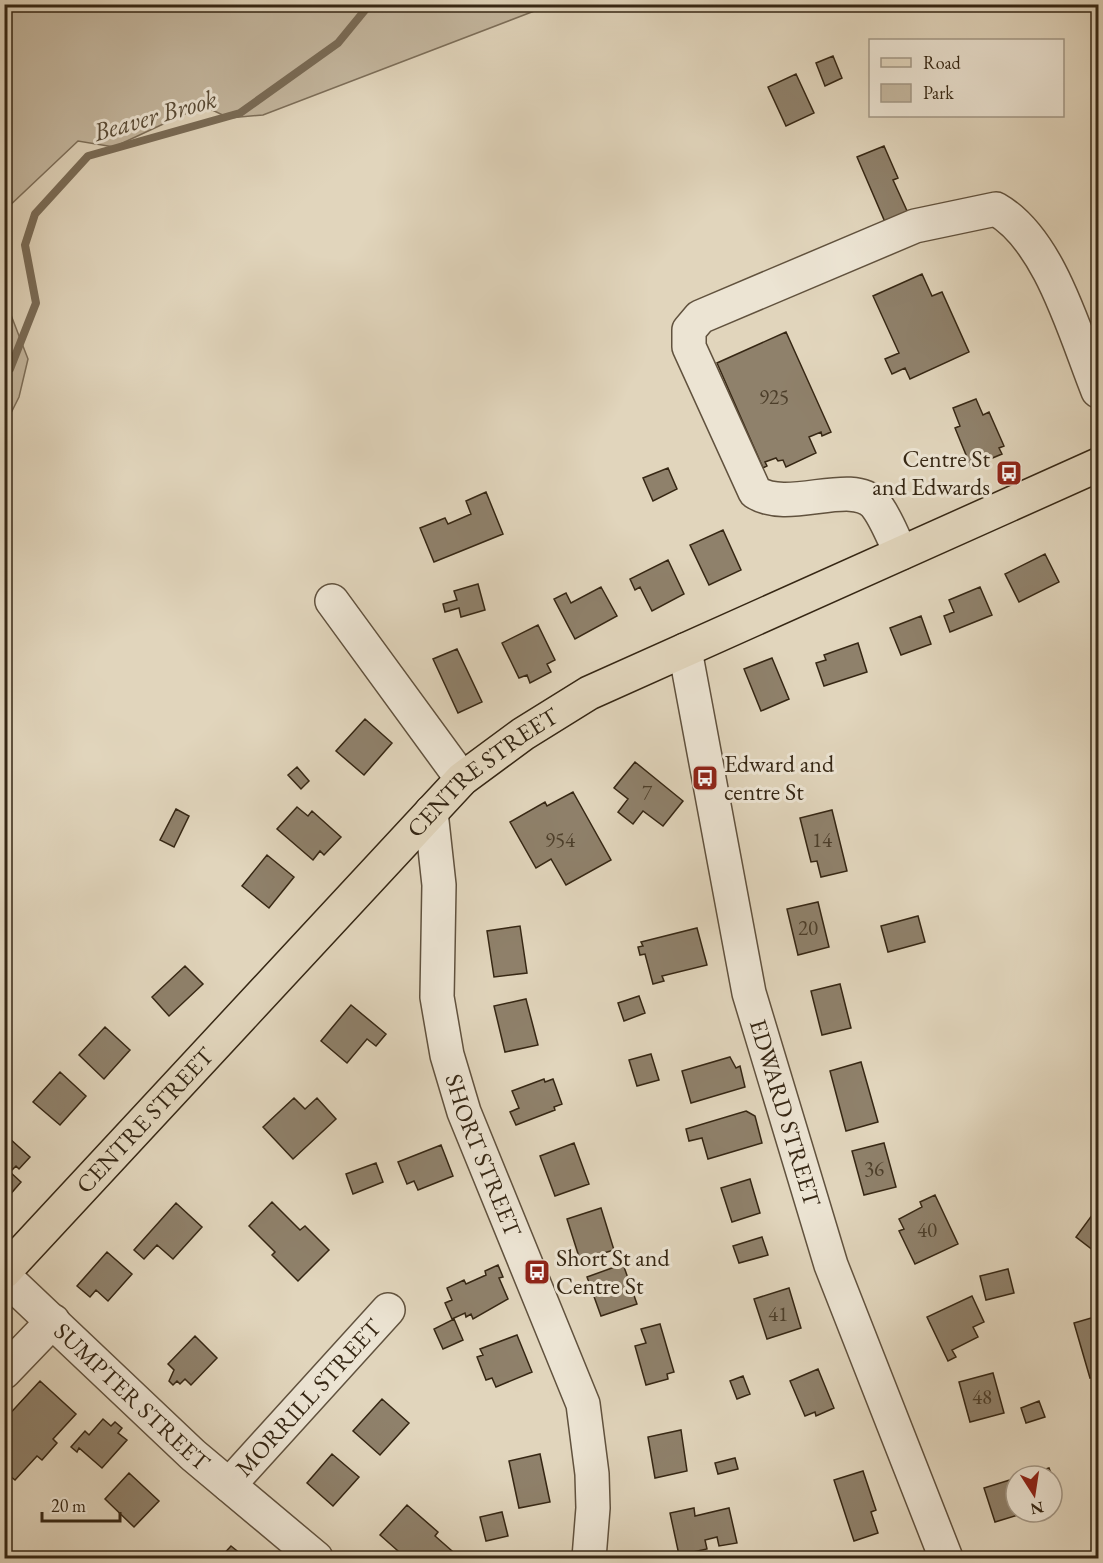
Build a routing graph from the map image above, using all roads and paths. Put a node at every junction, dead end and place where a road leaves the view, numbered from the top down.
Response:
1 (1098, 391) edge
2 (1098, 465) edge
3 (901, 553) junction
4 (332, 601) dead end
5 (685, 650) junction
6 (462, 779) junction
7 (431, 812) junction
8 (4, 1274) edge
9 (388, 1310) dead end
10 (53, 1321) junction
11 (4, 1372) edge
12 (228, 1485) junction
13 (316, 1558) edge
14 (588, 1558) edge
15 (946, 1558) edge

1 - 3 street
2 - 3 main road, CENTRE STREET
3 - 5 main road, CENTRE STREET
4 - 6 street
5 - 6 main road, CENTRE STREET
5 - 15 street, EDWARD STREET
6 - 7 main road, CENTRE STREET
7 - 8 main road, CENTRE STREET
7 - 14 street, SHORT STREET
8 - 10 street, SUMPTER STREET
9 - 12 street, MORRILL STREET
10 - 11 street
10 - 12 street, SUMPTER STREET
12 - 13 street, SUMPTER STREET

